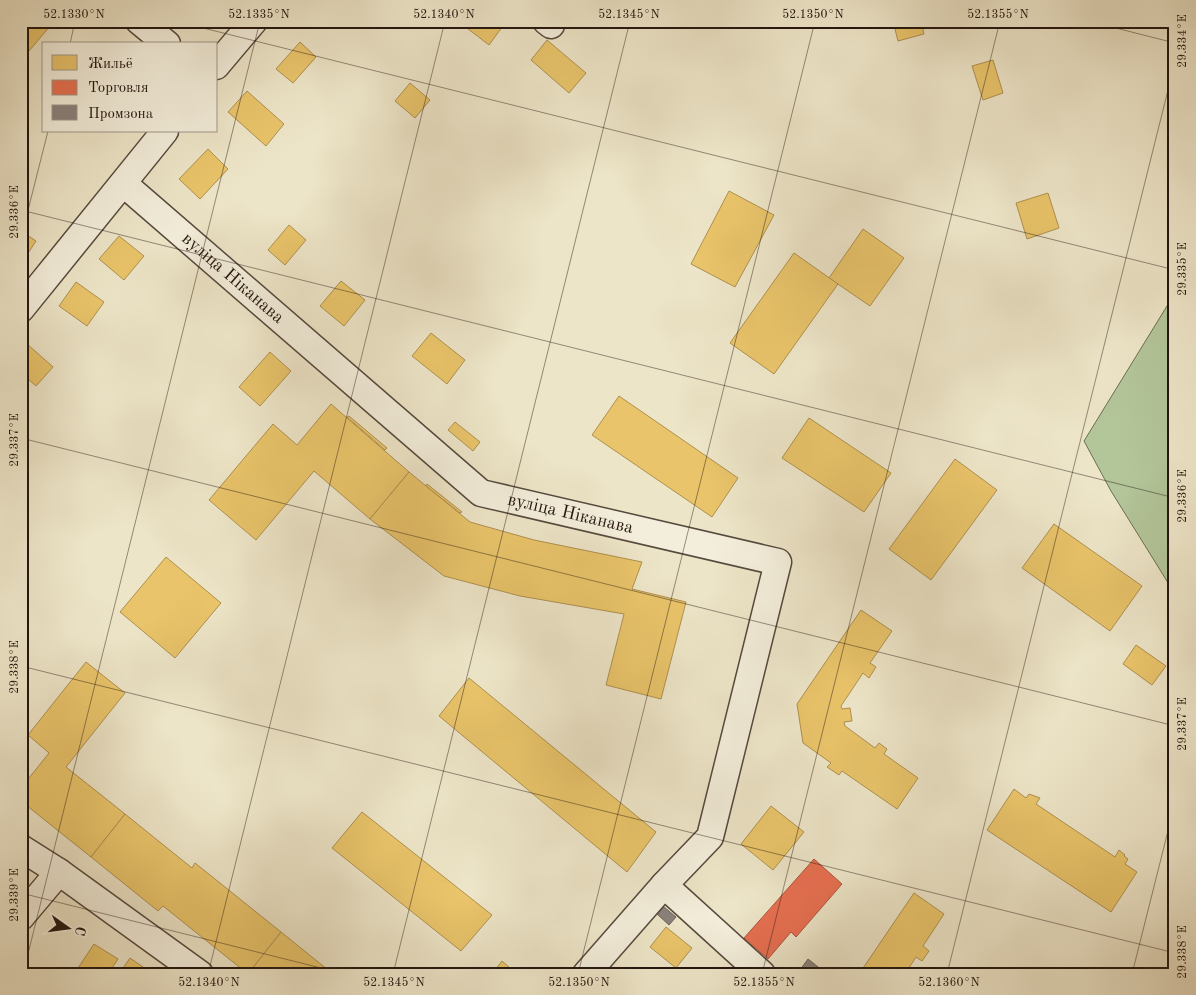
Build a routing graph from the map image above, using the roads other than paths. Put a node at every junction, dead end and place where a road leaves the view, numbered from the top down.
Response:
1 (139, 21) edge
2 (254, 21) edge
3 (165, 42) edge
4 (218, 64) edge
5 (164, 132) edge
6 (124, 184) junction
7 (21, 309) edge
8 (21, 848) edge
9 (59, 872) junction
10 (664, 885) junction
11 (21, 917) edge
12 (200, 974) edge
13 (586, 974) edge
14 (762, 974) edge

1 - 3 street
2 - 4 street
5 - 6 street
6 - 7 street
6 - 10 street, вуліца Ніканава
8 - 9 street
9 - 11 street
9 - 12 street
10 - 13 street, вуліца Ніканава
10 - 14 street

